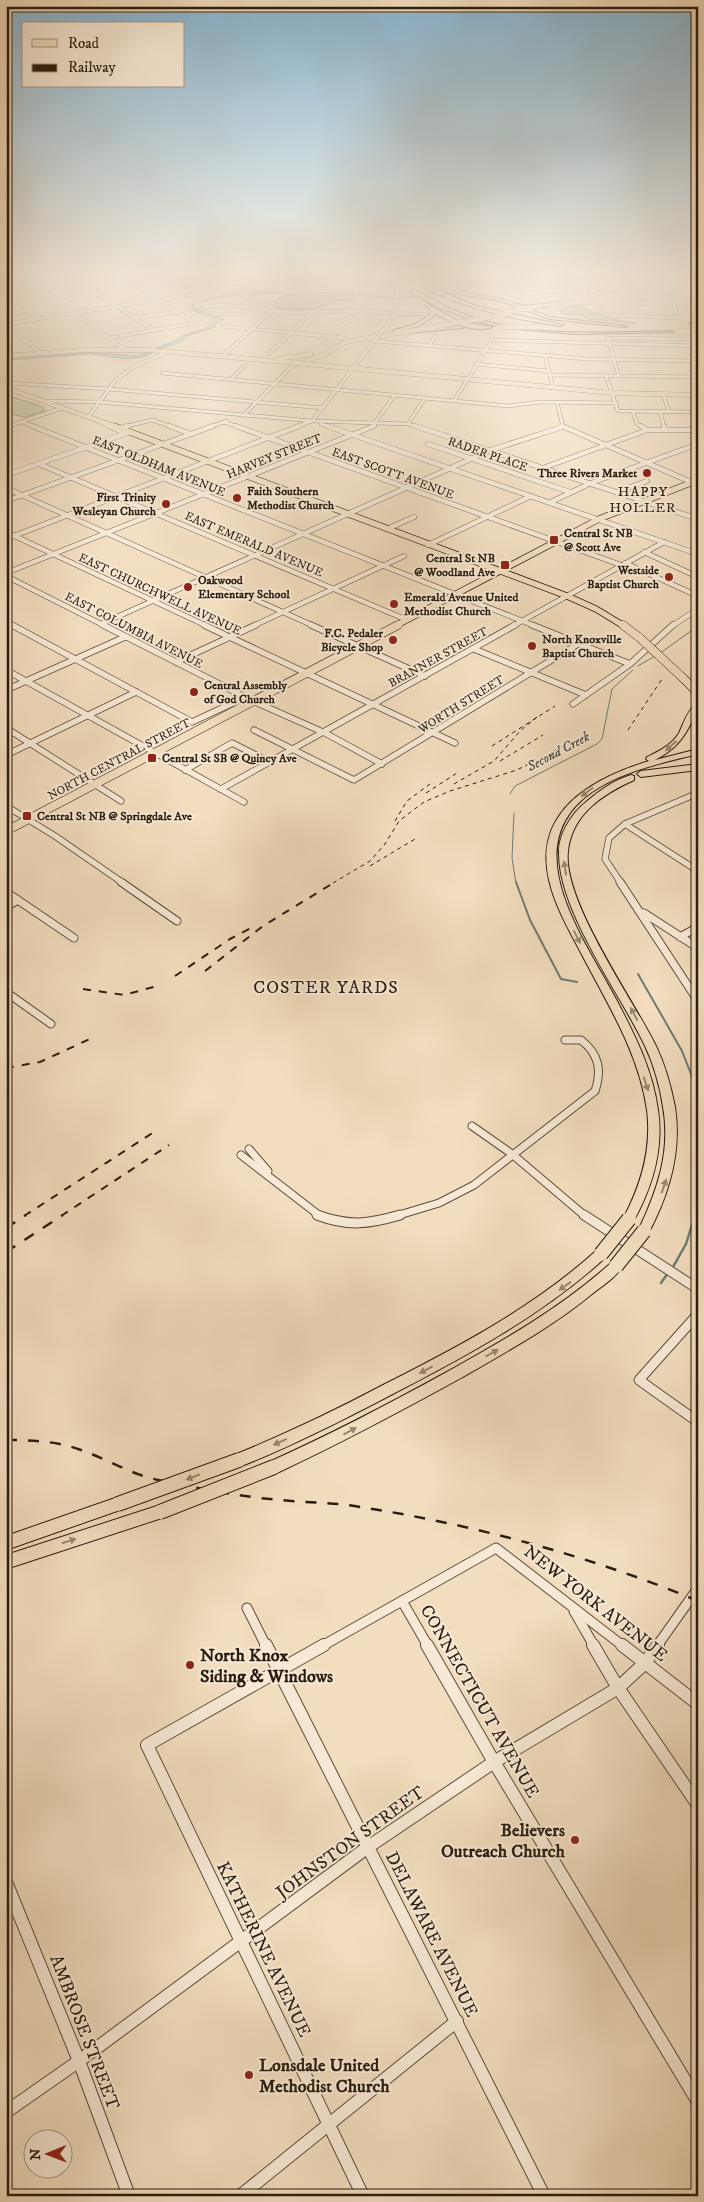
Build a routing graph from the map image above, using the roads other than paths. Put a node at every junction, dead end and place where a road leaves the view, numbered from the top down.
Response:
1 (123, 376) edge
2 (194, 376) edge
3 (234, 376) edge
4 (283, 376) edge
5 (346, 376) edge
6 (433, 376) edge
7 (469, 376) edge
8 (550, 376) edge
9 (601, 376) edge
10 (606, 376) junction
11 (619, 376) joint
12 (698, 378) edge
13 (231, 379) junction
14 (467, 379) junction
15 (6, 383) edge
16 (276, 384) junction
17 (6, 388) edge
18 (553, 388) junction
19 (109, 389) junction
20 (337, 389) junction
21 (612, 393) junction
22 (663, 394) junction
23 (395, 395) junction
24 (698, 395) edge
25 (425, 398) junction
26 (42, 401) junction
27 (454, 401) junction
28 (100, 402) junction
29 (258, 402) junction
30 (557, 402) junction
31 (617, 403) junction
32 (62, 408) junction
33 (323, 408) junction
34 (633, 412) junction
35 (660, 412) junction
36 (669, 412) junction
37 (698, 412) edge
38 (244, 415) junction
39 (88, 417) junction
40 (97, 420) junction
41 (312, 420) junction
42 (22, 422) junction
43 (224, 422) junction
44 (376, 423) junction
45 (408, 424) junction
46 (6, 427) edge
47 (562, 427) junction
48 (121, 428) junction
49 (647, 430) junction
50 (666, 430) junction
51 (686, 430) junction
52 (698, 430) edge
53 (128, 433) junction
54 (191, 434) junction
55 (698, 434) edge
56 (354, 435) junction
57 (446, 436) junction
58 (268, 438) junction
59 (164, 444) junction
60 (698, 444) edge
61 (605, 445) junction
62 (86, 448) junction
63 (491, 450) junction
64 (308, 453) junction
65 (472, 459) junction
66 (118, 461) junction
67 (209, 461) junction
68 (39, 464) junction
69 (648, 464) junction
70 (452, 468) junction
71 (544, 468) junction
72 (6, 476) edge
73 (250, 476) junction
74 (71, 477) junction
75 (163, 479) junction
76 (698, 480) edge
77 (647, 481) dead end
78 (691, 482) junction
79 (591, 483) junction
80 (698, 485) edge
81 (6, 488) edge
82 (406, 488) junction
83 (570, 492) junction
84 (617, 492) junction
85 (22, 495) junction
86 (204, 495) junction
87 (116, 496) junction
88 (531, 496) junction
89 (6, 501) edge
90 (644, 501) junction
91 (551, 502) junction
92 (157, 514) junction
93 (348, 514) junction
94 (67, 515) junction
95 (414, 517) dead end
96 (487, 518) junction
97 (599, 519) junction
98 (698, 519) edge
99 (387, 529) junction
100 (6, 532) edge
101 (108, 533) junction
102 (303, 534) junction
103 (14, 536) junction
104 (6, 539) edge
105 (556, 542) junction
106 (664, 542) junction
107 (428, 545) junction
108 (698, 550) edge
109 (644, 552) junction
110 (692, 552) junction
111 (698, 554) edge
112 (54, 555) junction
113 (255, 556) junction
114 (404, 556) dead end
115 (623, 564) junction
116 (381, 566) junction
117 (500, 571) junction
118 (6, 575) edge
119 (698, 576) edge
120 (206, 578) junction
121 (334, 589) junction
122 (455, 595) junction
123 (567, 596) junction
124 (698, 596) edge
125 (152, 601) junction
126 (698, 609) edge
127 (283, 612) junction
128 (406, 620) junction
129 (6, 622) edge
130 (522, 622) junction
131 (101, 624) junction
132 (12, 625) junction
133 (6, 628) edge
134 (125, 636) junction
135 (229, 638) junction
136 (578, 644) junction
137 (357, 646) junction
138 (474, 649) junction
139 (76, 659) junction
140 (176, 662) junction
141 (630, 664) junction
142 (6, 670) edge
143 (530, 672) junction
144 (305, 674) junction
145 (425, 676) junction
146 (26, 681) junction
147 (6, 690) edge
148 (696, 690) edge
149 (136, 692) junction
150 (586, 695) junction
151 (250, 699) junction
152 (372, 704) junction
153 (573, 704) dead end
154 (698, 707) edge
155 (87, 716) junction
156 (6, 728) edge
157 (254, 730) dead end
158 (324, 733) junction
159 (434, 733) junction
160 (32, 743) junction
161 (455, 743) dead end
162 (292, 750) junction
163 (698, 751) edge
164 (154, 753) junction
165 (6, 756) edge
166 (698, 758) edge
167 (272, 763) junction
168 (382, 764) junction
169 (698, 767) edge
170 (185, 770) junction
171 (623, 773) junction
172 (641, 774) junction
173 (94, 784) junction
174 (221, 789) junction
175 (698, 793) edge
176 (690, 797) junction
177 (121, 801) dead end
178 (244, 802) dead end
179 (698, 802) edge
180 (6, 806) edge
181 (27, 819) junction
182 (625, 824) junction
183 (6, 831) edge
184 (698, 871) edge
185 (6, 892) edge
186 (18, 900) junction
187 (6, 907) edge
188 (640, 910) junction
189 (177, 921) dead end
190 (698, 927) edge
191 (680, 936) junction
192 (74, 938) dead end
193 (698, 948) edge
194 (6, 992) edge
195 (698, 1001) edge
196 (50, 1024) dead end
197 (585, 1043) dead end
198 (472, 1126) dead end
199 (250, 1149) dead end
200 (512, 1154) junction
201 (241, 1155) dead end
202 (275, 1180) junction
203 (698, 1289) edge
204 (698, 1314) edge
205 (698, 1422) edge
206 (72, 1520) junction
207 (6, 1535) edge
208 (6, 1543) edge
209 (41, 1550) junction
210 (6, 1562) edge
211 (6, 1567) edge
212 (698, 1588) edge
213 (402, 1601) junction
214 (572, 1606) junction
215 (247, 1608) dead end
216 (645, 1663) junction
217 (280, 1670) junction
218 (618, 1688) junction
219 (698, 1704) edge
220 (494, 1762) junction
221 (698, 1805) edge
222 (368, 1847) junction
223 (6, 1882) edge
224 (242, 1941) junction
225 (457, 2021) junction
226 (79, 2061) junction
227 (698, 2102) edge
228 (6, 2112) edge
229 (328, 2124) junction
230 (129, 2196) edge
231 (240, 2196) edge
232 (363, 2196) edge
233 (544, 2196) edge

1 - 19 street
2 - 13 street
3 - 13 street
4 - 16 street, bridge
5 - 20 street
6 - 14 main road
7 - 14 street
8 - 18 street
9 - 10 street
10 - 11 street
10 - 21 street
11 - 12 street
13 - 16 street
14 - 18 main road
14 - 27 street
15 - 19 street
16 - 20 street
16 - 29 street
17 - 26 main road
18 - 21 main road
19 - 28 street
19 - 29 street
20 - 23 street
20 - 33 street
21 - 22 main road
21 - 31 street
22 - 24 main road
22 - 36 street
23 - 25 street
23 - 44 street, HARVEY STREET
25 - 27 street
25 - 45 street
26 - 28 street
26 - 32 main road
27 - 30 street
28 - 38 street
28 - 39 street
29 - 33 street
29 - 38 street
30 - 31 street
30 - 47 street
31 - 34 street
32 - 39 main road
32 - 42 street
33 - 41 street
34 - 35 street
34 - 49 street
35 - 36 street
35 - 50 street
36 - 37 street
38 - 41 street
38 - 43 street
39 - 40 main road
40 - 48 main road
40 - 53 street
41 - 44 street
41 - 56 street
41 - 58 street
42 - 46 street
42 - 62 street, EAST OLDHAM AVENUE
43 - 54 street
43 - 58 street, EAST SCOTT AVENUE
44 - 45 street
44 - 56 street, HARVEY STREET
45 - 57 street
47 - 61 street
47 - 63 street
48 - 53 main road
48 - 54 street
49 - 50 street
49 - 61 street
50 - 51 street
51 - 52 street
51 - 55 street
53 - 59 main road
53 - 62 street
54 - 59 street
56 - 64 street, HARVEY STREET
56 - 70 street
57 - 63 street
57 - 65 street, RADER PLACE
58 - 64 street, EAST SCOTT AVENUE
58 - 67 street
59 - 66 street
59 - 67 main road
60 - 69 street
61 - 69 street
61 - 71 street
62 - 66 street, EAST OLDHAM AVENUE
62 - 68 street
63 - 65 street
63 - 71 street
64 - 73 street, HARVEY STREET
64 - 82 street, EAST SCOTT AVENUE
65 - 70 street
65 - 83 street, RADER PLACE
66 - 74 street
66 - 75 street, EAST OLDHAM AVENUE
67 - 73 main road
67 - 75 street
68 - 72 street
68 - 74 street, EAST EMERALD AVENUE
69 - 78 street
69 - 79 street
70 - 82 street
70 - 88 street
71 - 79 street
73 - 86 street, HARVEY STREET
73 - 93 main road
74 - 85 street
74 - 87 street, EAST EMERALD AVENUE
75 - 86 street, EAST OLDHAM AVENUE
75 - 87 street
76 - 78 main road, NORTH CENTRAL STREET
77 - 84 street
78 - 80 street
78 - 90 main road, NORTH CENTRAL STREET
79 - 83 street
79 - 84 street
81 - 85 street
82 - 93 street
82 - 96 street, EAST SCOTT AVENUE
83 - 91 street
84 - 90 street
85 - 89 street
85 - 94 street
86 - 92 street, HARVEY STREET
86 - 102 street, EAST OLDHAM AVENUE
87 - 92 street, EAST EMERALD AVENUE
87 - 94 street
88 - 91 street
88 - 96 street
90 - 97 main road, NORTH CENTRAL STREET
90 - 98 street
91 - 97 street
92 - 101 street, HARVEY STREET
92 - 113 street, EAST EMERALD AVENUE
93 - 99 main road
93 - 102 street
94 - 101 street
94 - 103 street
95 - 99 street
96 - 105 street, EAST SCOTT AVENUE
96 - 107 street
97 - 105 main road, NORTH CENTRAL STREET
97 - 106 street
99 - 107 main road
100 - 103 street, EAST CHURCHWELL AVENUE
101 - 112 street, HARVEY STREET
101 - 120 street
102 - 113 street
102 - 116 street, EAST OLDHAM AVENUE
103 - 104 street
103 - 112 street, EAST CHURCHWELL AVENUE
105 - 115 street, EAST SCOTT AVENUE
105 - 117 main road, NORTH CENTRAL STREET
106 - 109 street, BRANNER STREET
106 - 110 street
107 - 117 main road
108 - 110 street
109 - 115 street, BRANNER STREET
109 - 119 street
110 - 111 street
112 - 118 street, HARVEY STREET
112 - 125 street, EAST CHURCHWELL AVENUE
113 - 120 street
113 - 121 street, EAST EMERALD AVENUE
114 - 116 street
115 - 123 street, BRANNER STREET
115 - 124 street, EAST SCOTT AVENUE
116 - 121 street
116 - 122 street, EAST OLDHAM AVENUE
117 - 122 main road, NORTH CENTRAL STREET
117 - 123 main road
118 - 131 street, EAST COLUMBIA AVENUE
120 - 125 street
120 - 127 street
121 - 127 street
121 - 128 street, EAST EMERALD AVENUE
122 - 128 main road, NORTH CENTRAL STREET
122 - 130 street, EAST OLDHAM AVENUE
123 - 130 street, BRANNER STREET
123 - 148 main road, bridge
125 - 131 street
125 - 135 street, EAST CHURCHWELL AVENUE
126 - 141 street
127 - 135 street
127 - 137 street
128 - 137 main road, NORTH CENTRAL STREET
129 - 132 street
130 - 136 street, EAST OLDHAM AVENUE
130 - 138 street, BRANNER STREET
131 - 134 street, EAST COLUMBIA AVENUE
132 - 133 street
132 - 139 street
134 - 139 street
134 - 140 street, EAST COLUMBIA AVENUE
135 - 140 street
135 - 144 street, EAST CHURCHWELL AVENUE
136 - 141 street, EAST OLDHAM AVENUE
136 - 143 street, WORTH STREET
137 - 144 main road, NORTH CENTRAL STREET
137 - 145 street
138 - 143 street
138 - 145 street, BRANNER STREET
139 - 146 street
139 - 149 street
140 - 151 street, EAST COLUMBIA AVENUE
141 - 150 street
142 - 146 street
143 - 150 street
143 - 159 street, WORTH STREET
144 - 151 main road, NORTH CENTRAL STREET
144 - 152 street, EAST CHURCHWELL AVENUE
145 - 152 street, BRANNER STREET
146 - 147 street
146 - 155 street
149 - 151 street
149 - 155 street
150 - 153 street
151 - 158 street, EAST COLUMBIA AVENUE
151 - 164 main road, NORTH CENTRAL STREET
152 - 158 street, BRANNER STREET
152 - 159 street, EAST CHURCHWELL AVENUE
154 -> 171 highway
155 - 160 street
155 - 164 street
156 - 160 street
157 - 162 street
158 - 162 street, BRANNER STREET
158 - 168 street, EAST COLUMBIA AVENUE
159 - 161 street, EAST CHURCHWELL AVENUE
159 - 168 street, WORTH STREET
160 - 165 street
160 - 173 street
162 - 167 street, BRANNER STREET
162 - 168 street, WORTH STREET
163 - 171 highway
164 - 170 street
164 - 173 main road, NORTH CENTRAL STREET
166 - 172 highway
167 - 170 street
167 - 174 street, BRANNER STREET
169 - 172 highway
170 - 174 street
171 -> 206 highway, bridge
209 -> 172 highway, bridge
173 - 177 street
173 - 181 main road, NORTH CENTRAL STREET
174 - 178 street
175 - 176 street
176 - 179 street
176 - 182 street
180 - 181 street
181 - 183 main road, NORTH CENTRAL STREET
181 - 189 street
182 - 184 street
182 - 188 street
185 - 186 street
186 - 187 street
186 - 192 street
188 - 191 street
188 - 195 street
190 - 191 street
191 - 193 street
194 - 196 street
197 - 200 street
198 - 200 street
199 - 202 street
200 - 202 street
200 - 203 street
201 - 202 street
204 - 205 street
206 - 207 highway
206 - 208 highway
209 - 210 highway
209 - 211 highway
212 - 216 street, JOHNSTON STREET
213 - 214 street, NEW YORK AVENUE
213 - 217 street
213 - 220 street, CONNECTICUT AVENUE
214 - 216 street, NEW YORK AVENUE
214 - 218 street
215 - 217 street, DELAWARE AVENUE
216 - 218 street, JOHNSTON STREET
216 - 219 street, NEW YORK AVENUE
217 - 222 street, DELAWARE AVENUE
217 - 224 street, KATHERINE AVENUE
218 - 220 street, JOHNSTON STREET
218 - 221 street
220 - 222 street, JOHNSTON STREET
220 - 227 street, CONNECTICUT AVENUE
222 - 224 street, JOHNSTON STREET
222 - 225 street, DELAWARE AVENUE
223 - 226 street, AMBROSE STREET
224 - 226 street, JOHNSTON STREET
224 - 229 street, KATHERINE AVENUE
225 - 229 street
225 - 233 street, DELAWARE AVENUE
226 - 228 street, JOHNSTON STREET
226 - 230 street, AMBROSE STREET
229 - 231 street
229 - 232 street, KATHERINE AVENUE

